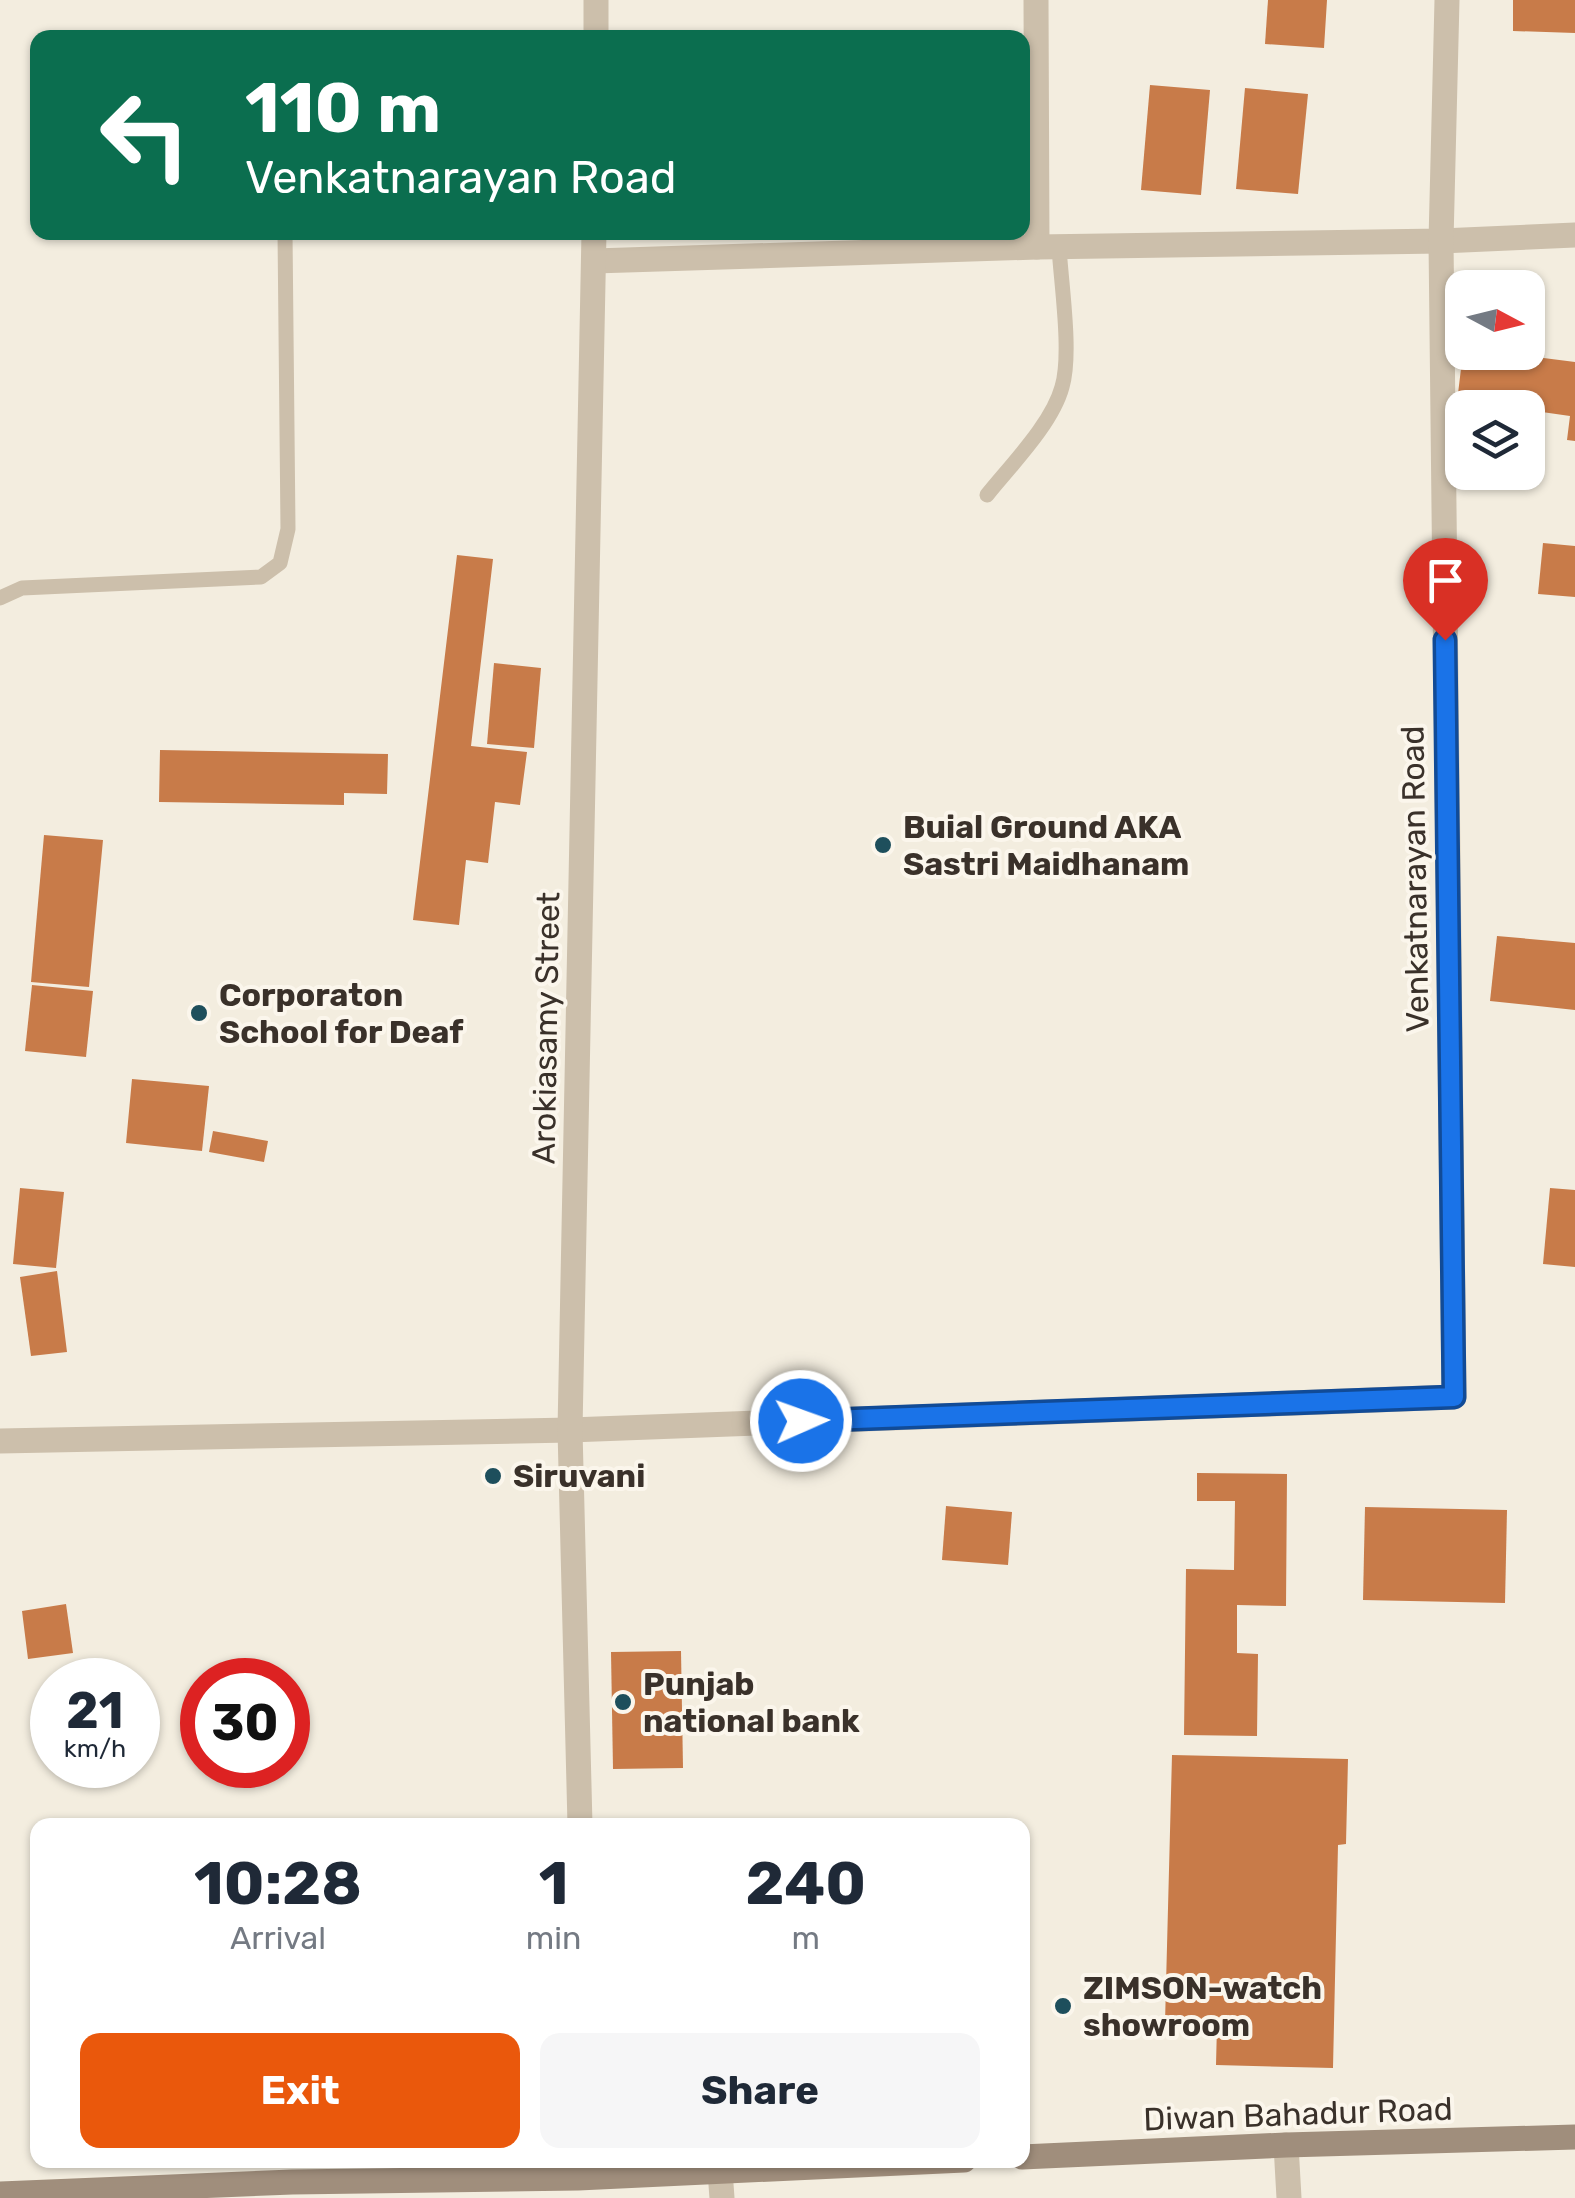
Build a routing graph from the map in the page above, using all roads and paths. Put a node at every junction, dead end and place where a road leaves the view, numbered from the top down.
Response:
1 (596, 0) edge
2 (1036, 0) edge
3 (1447, 0) edge
4 (596, 30) edge
5 (1575, 235) edge
6 (285, 240) edge
7 (594, 240) edge
8 (1441, 242) junction
9 (1048, 247) junction
10 (594, 262) junction
11 (987, 495) dead end
12 (0, 598) edge
13 (570, 1430) junction
14 (0, 1440) edge
15 (580, 1818) edge
16 (1575, 2137) edge
17 (1286, 2145) junction
18 (1030, 2157) edge
19 (787, 2168) edge
20 (578, 2169) edge
21 (720, 2171) junction
22 (293, 2190) edge
23 (0, 2194) edge
24 (722, 2198) edge
25 (1289, 2198) edge

1 - 4 street
2 - 9 street
3 - 8 street, Venkatnarayan Road
5 - 8 street
6 - 12 lane
7 - 10 street, Arokiasamy Street
8 - 9 street
8 - 13 street, Venkatnarayan Road
9 - 10 street
9 - 11 lane
10 - 13 street, Arokiasamy Street
13 - 14 street
13 - 15 street, Arokiasamy Street
16 - 17 main road, Diwan Bahadur Road
17 - 18 main road, Diwan Bahadur Road
17 - 25 street
19 - 21 main road
20 - 21 main road
20 - 22 main road
21 - 24 street
22 - 23 main road

